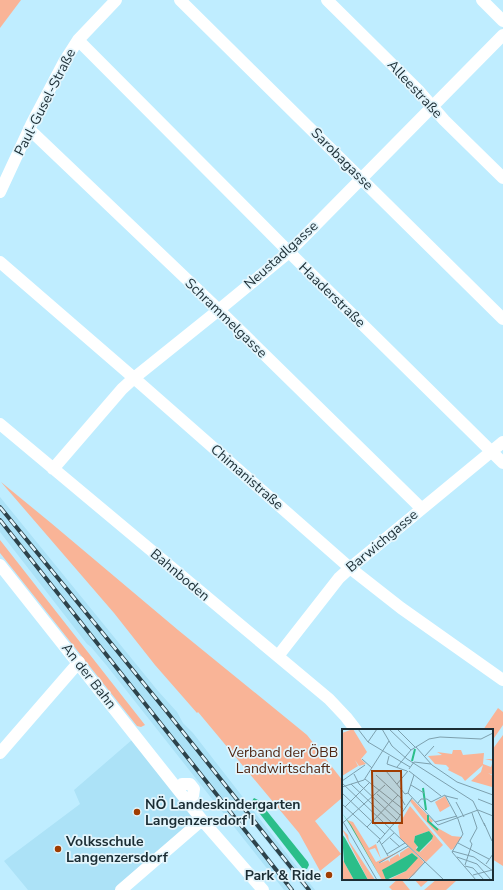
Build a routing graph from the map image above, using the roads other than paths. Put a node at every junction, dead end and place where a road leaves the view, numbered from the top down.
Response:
1 (116, 0) edge
2 (180, 0) edge
3 (327, 0) edge
4 (482, 0) edge
5 (503, 20) edge
6 (503, 35) edge
7 (78, 40) junction
8 (432, 106) junction
9 (29, 130) junction
10 (361, 178) junction
11 (503, 178) edge
12 (0, 192) edge
13 (289, 252) junction
14 (0, 262) edge
15 (218, 310) junction
16 (503, 319) edge
17 (134, 378) junction
18 (0, 424) edge
19 (503, 442) edge
20 (491, 451) junction
21 (503, 463) edge
22 (53, 468) junction
23 (421, 508) junction
24 (0, 565) edge
25 (350, 568) junction
26 (278, 656) junction
27 (79, 662) junction
28 (503, 680) edge
29 (355, 729) edge
30 (0, 753) edge
31 (202, 820) junction
32 (121, 890) edge
33 (263, 890) edge

1 - 7 street, Paul-Gusel-Straße
2 - 10 street, Sarobagasse
3 - 8 street, Alleestraße
4 - 5 street
6 - 8 street, Neustadlgasse
7 - 9 street, Paul-Gusel-Straße
7 - 13 street, Haaderstraße
8 - 10 street, Neustadlgasse
8 - 11 street, Alleestraße
9 - 12 street, Paul-Gusel-Straße
9 - 15 street, Schrammelgasse
10 - 13 street, Neustadlgasse
10 - 16 street, Sarobagasse
13 - 15 street, Neustadlgasse
13 - 20 street, Haaderstraße
14 - 17 street, Chimanistraße
15 - 17 street, Neustadlgasse
15 - 23 street, Schrammelgasse
17 - 22 street, Neustadlgasse
17 - 25 street, Chimanistraße
18 - 22 street, Bahnboden
19 - 20 street, Barwichgasse
20 - 21 street, Haaderstraße
20 - 23 street, Barwichgasse
22 - 26 street, Bahnboden
23 - 25 street, Barwichgasse
24 - 27 street, An der Bahn
25 - 26 street, Barwichgasse
25 - 28 street, Chimanistraße
26 - 29 street, Bahnboden
27 - 30 street
27 - 31 street, An der Bahn
31 - 32 street
31 - 33 street, An der Bahn

